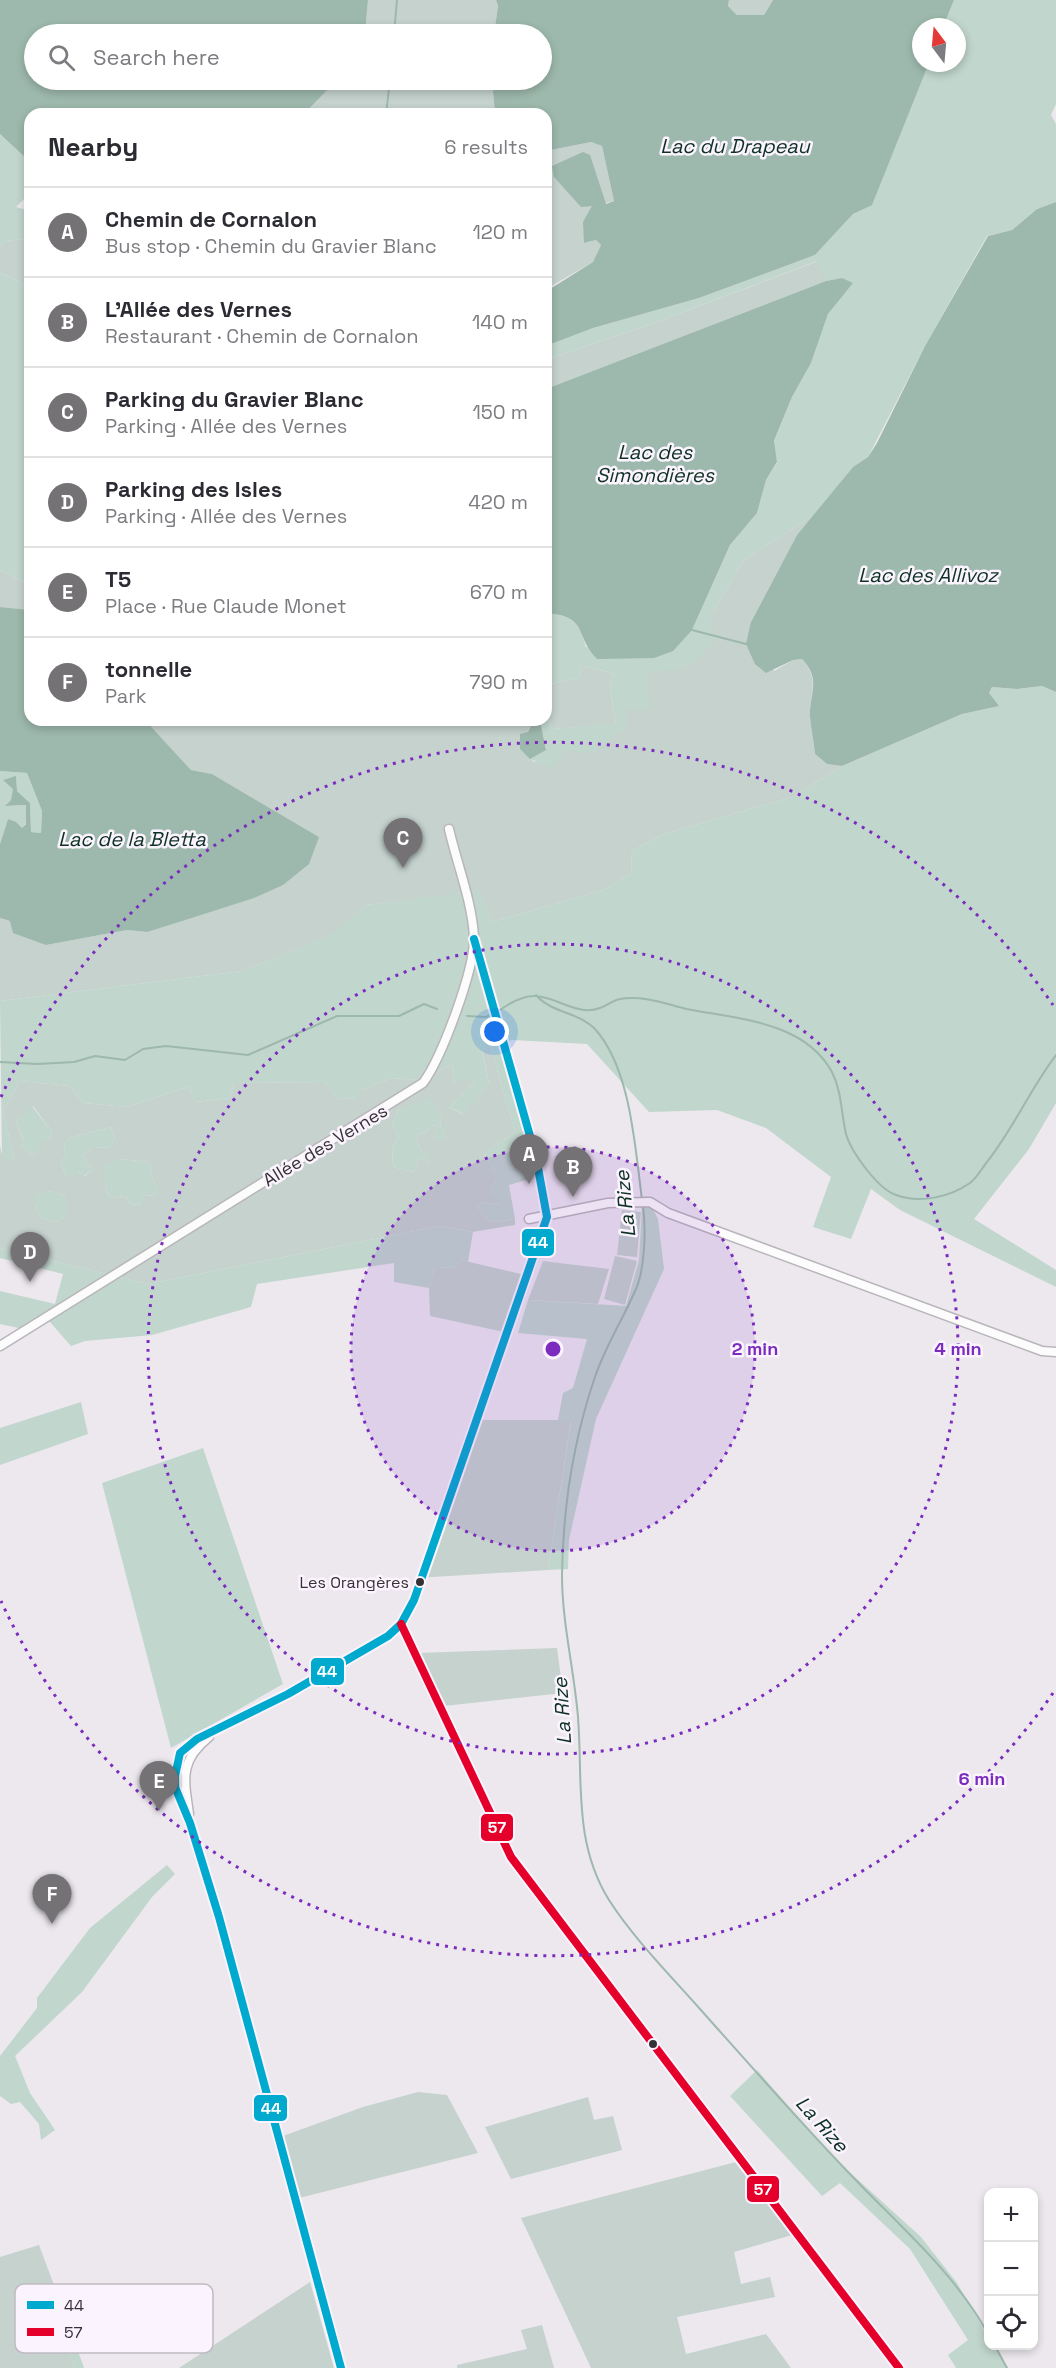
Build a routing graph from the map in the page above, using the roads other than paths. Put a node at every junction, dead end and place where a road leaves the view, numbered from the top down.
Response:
1 (449, 829) dead end
2 (474, 939) junction
3 (547, 1217) junction
4 (529, 1220) dead end
5 (0, 1346) edge
6 (1055, 1353) edge
7 (401, 1624) junction
8 (341, 2368) edge
9 (899, 2368) edge

1 - 2 street, Allée des Vernes
2 - 3 street
2 - 5 street, Allée des Vernes
3 - 4 street
3 - 6 street
3 - 7 street
7 - 8 street
7 - 9 street

